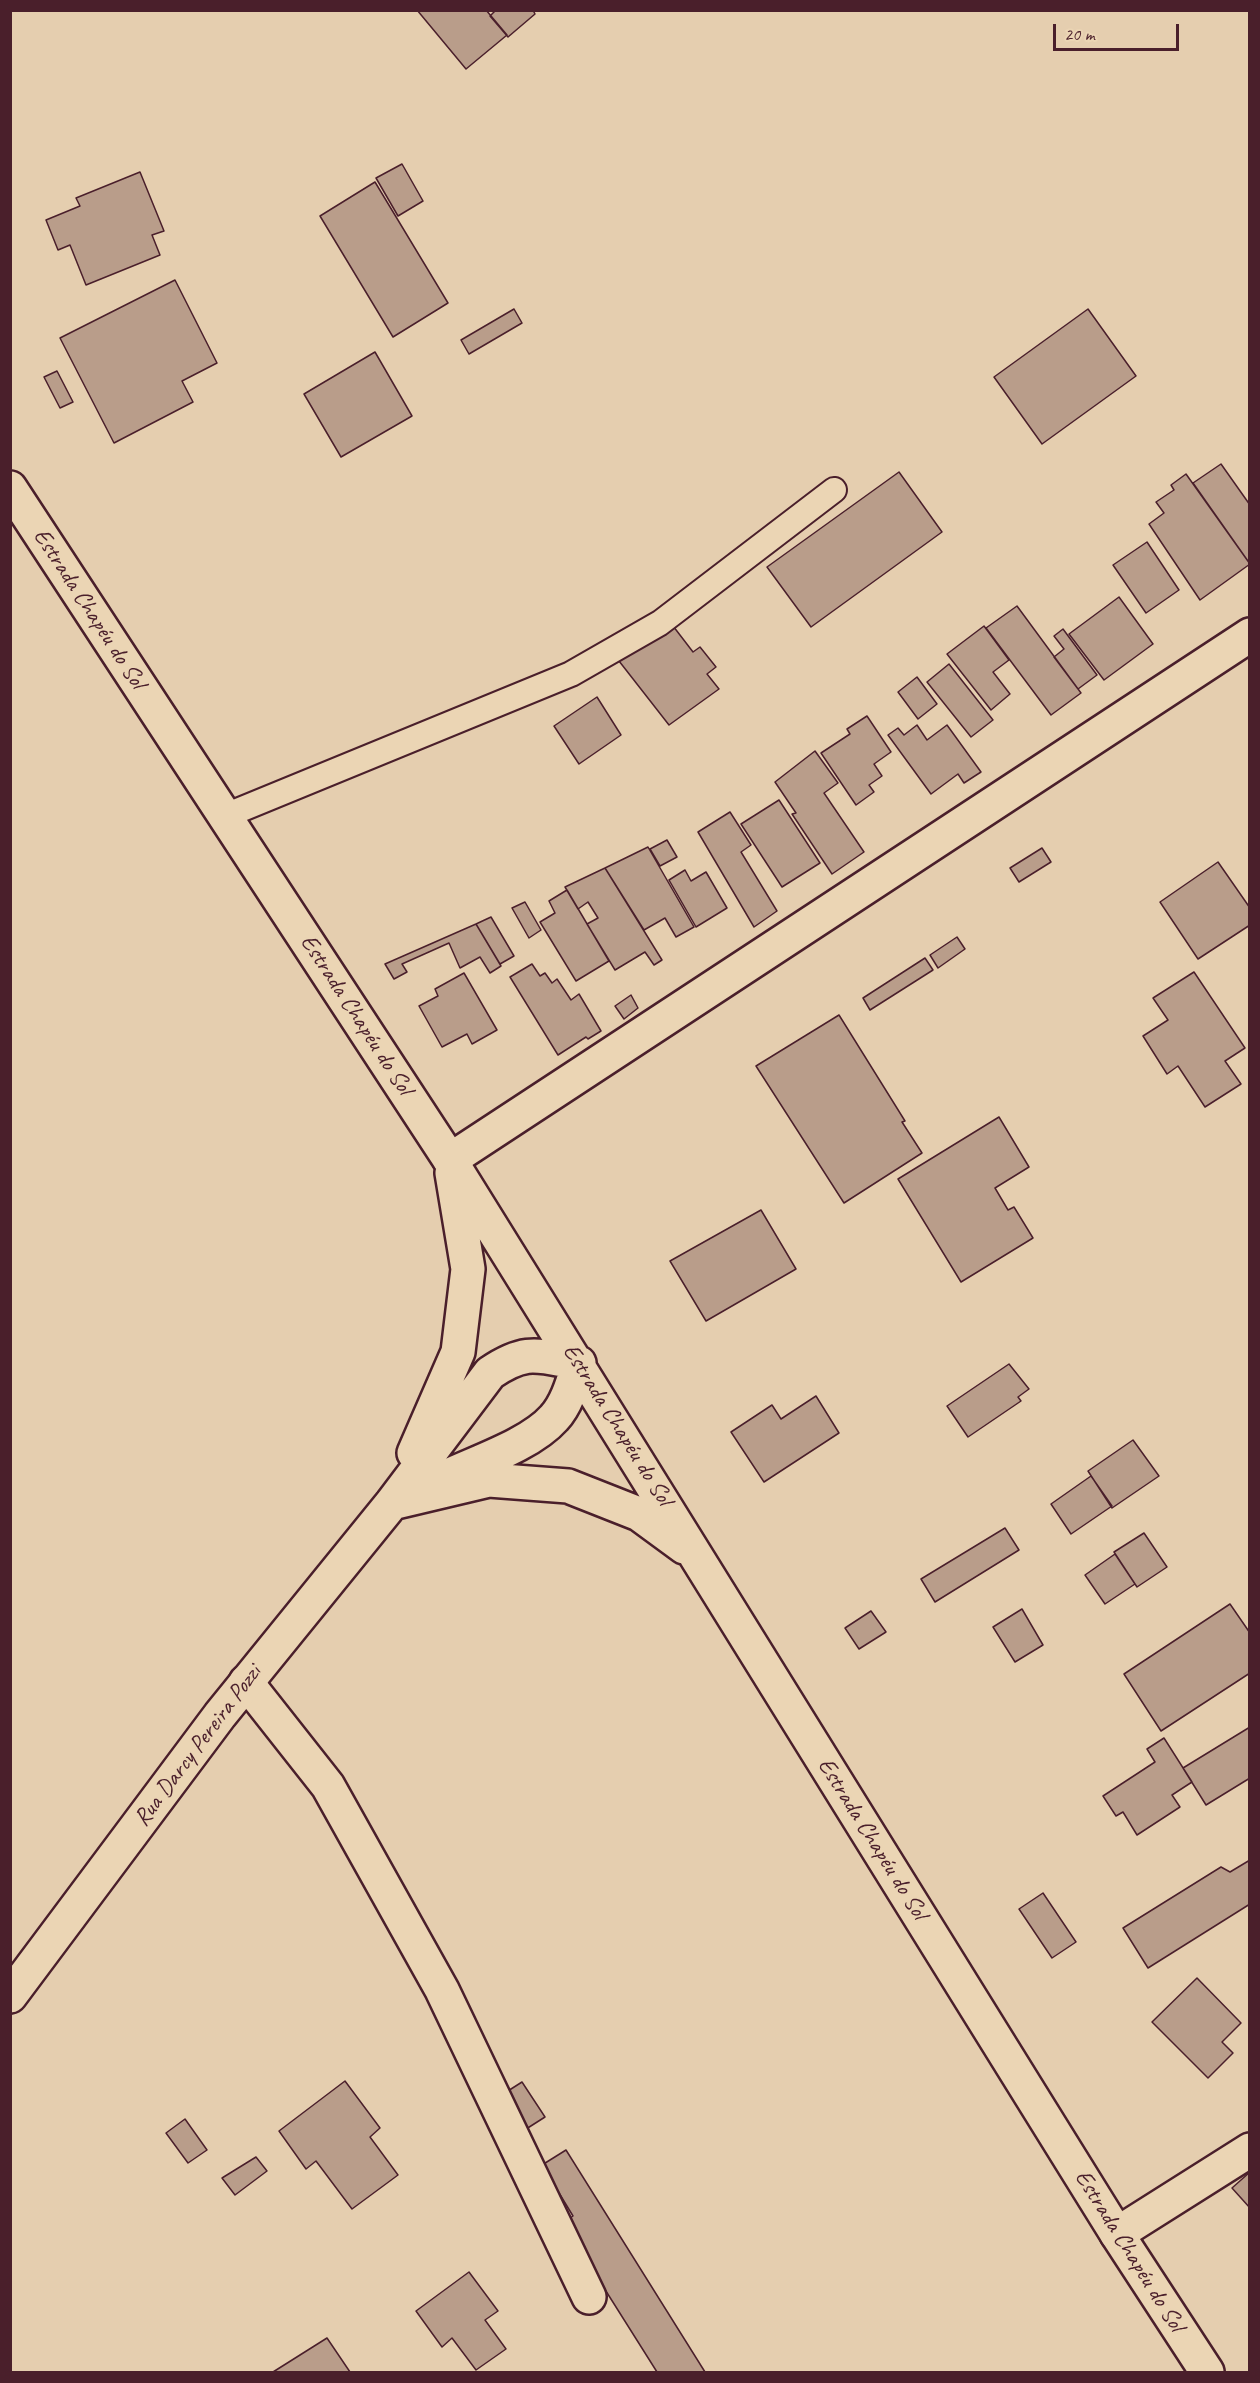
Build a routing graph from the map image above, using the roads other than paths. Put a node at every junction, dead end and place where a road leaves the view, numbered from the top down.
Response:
1 (10, 488) edge
2 (834, 490) dead end
3 (1250, 635) edge
4 (225, 816) junction
5 (450, 1160) junction
6 (579, 1363) junction
7 (392, 1503) junction
8 (697, 1556) junction
9 (246, 1682) junction
10 (10, 1996) edge
11 (1250, 2150) edge
12 (1117, 2234) junction
13 (589, 2297) dead end
14 (1207, 2373) edge

1 - 4 main road, Estrada Chapéu do Sol
2 - 4 lane
3 - 5 main road
4 - 5 main road, Estrada Chapéu do Sol
5 - 6 main road, Estrada Chapéu do Sol
5 - 7 main road
6 - 7 main road, Rua Darcy Pereira Pozzi
6 - 7 main road, Rua Darcy Pereira Pozzi
6 - 8 main road, Estrada Chapéu do Sol
7 - 8 main road
7 - 9 main road, Rua Darcy Pereira Pozzi
8 - 12 main road, Estrada Chapéu do Sol
9 - 10 main road, Rua Darcy Pereira Pozzi
9 - 13 main road
11 - 12 main road
12 - 14 main road, Estrada Chapéu do Sol

